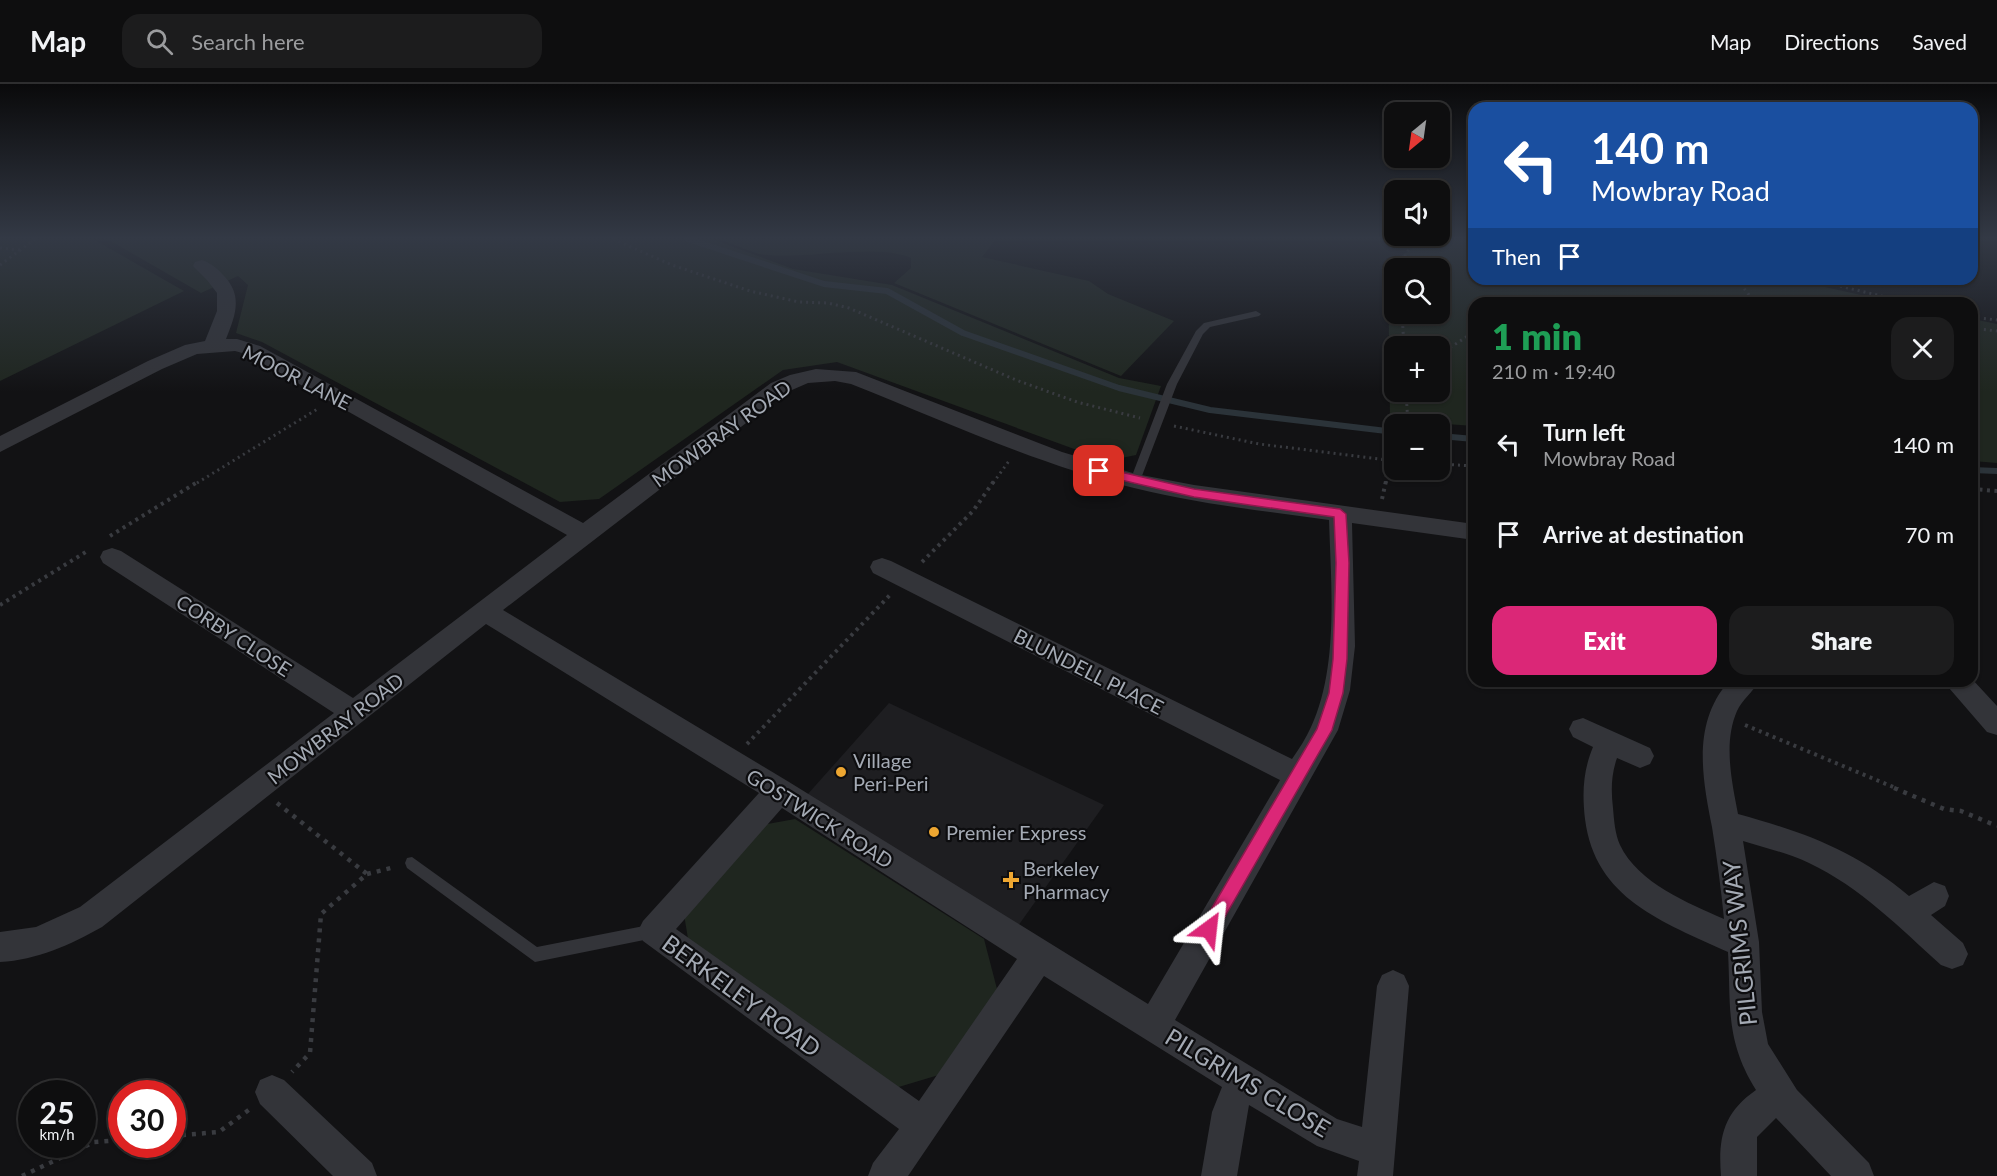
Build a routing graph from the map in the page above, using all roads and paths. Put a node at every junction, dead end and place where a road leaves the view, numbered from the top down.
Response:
1 (226, 290) edge
2 (747, 290) edge
3 (1856, 290) edge
4 (1885, 297) edge
5 (1256, 314) dead end
6 (1978, 318) edge
7 (1997, 320) edge
8 (1978, 329) edge
9 (1997, 331) edge
10 (1468, 336) edge
11 (213, 345) junction
12 (1450, 348) edge
13 (337, 397) junction
14 (1160, 418) junction
15 (1022, 444) junction
16 (0, 446) edge
17 (1384, 460) edge
18 (1450, 465) edge
19 (1468, 466) edge
20 (1386, 480) edge
21 (1135, 481) junction
22 (1978, 489) edge
23 (1997, 491) edge
24 (1340, 514) junction
25 (1370, 518) junction
26 (1468, 531) edge
27 (584, 534) junction
28 (102, 548) junction
29 (882, 567) dead end
30 (906, 579) junction
31 (0, 605) edge
32 (486, 612) junction
33 (1739, 687) edge
34 (1963, 687) edge
35 (355, 713) junction
36 (1721, 715) junction
37 (1997, 724) edge
38 (1640, 756) dead end
39 (730, 761) junction
40 (1297, 775) junction
41 (258, 788) junction
42 (779, 791) junction
43 (1725, 824) junction
44 (1997, 826) edge
45 (412, 863) joint
46 (367, 874) junction
47 (1934, 896) dead end
48 (1906, 915) junction
49 (654, 931) junction
50 (1743, 943) junction
51 (0, 947) edge
52 (1952, 954) dead end
53 (1039, 955) junction
54 (1393, 986) dead end
55 (1154, 1025) junction
56 (1242, 1081) junction
57 (272, 1092) junction
58 (1779, 1095) junction
59 (923, 1125) junction
60 (186, 1135) edge
61 (108, 1141) edge
62 (1376, 1162) edge
63 (22, 1176) edge
64 (359, 1176) edge
65 (886, 1176) edge
66 (1219, 1176) edge
67 (1739, 1176) edge
68 (1856, 1176) edge

1 - 11 street
2 - 14 path
3 - 4 path
5 - 14 lane
6 - 7 path
8 - 9 path
10 - 12 path
11 - 13 street, MOOR LANE
11 - 16 street, MOOR LANE
13 - 27 street, MOOR LANE
13 - 28 path
14 - 17 path
14 - 21 lane
15 - 21 street, MOWBRAY ROAD
15 - 27 street, MOWBRAY ROAD
15 - 30 path
18 - 19 path
20 - 25 path
21 - 24 street, MOWBRAY ROAD
22 - 23 path
24 - 25 street, MOWBRAY ROAD
24 - 40 street
25 - 26 street, MOWBRAY ROAD
27 - 32 street, MOWBRAY ROAD
28 - 31 path
28 - 35 street, CORBY CLOSE
29 - 30 street, BLUNDELL PLACE
30 - 39 path
30 - 40 street, BLUNDELL PLACE
32 - 35 street, MOWBRAY ROAD
32 - 39 street, GOSTWICK ROAD
33 - 36 street, PILGRIMS WAY
34 - 37 street
35 - 41 street, MOWBRAY ROAD
36 - 43 street, PILGRIMS WAY
36 - 44 path
38 - 50 street
39 - 42 street, GOSTWICK ROAD
40 - 55 street
41 - 46 path
41 - 51 street, MOWBRAY ROAD
42 - 49 street, BERKELEY ROAD
42 - 53 street, GOSTWICK ROAD
43 - 48 street
43 - 50 street, PILGRIMS WAY
45 - 46 path
45 - 49 lane
46 - 57 path
47 - 48 street
48 - 52 street
49 - 59 street, BERKELEY ROAD
50 - 58 street, PILGRIMS WAY
53 - 55 street, GOSTWICK ROAD
53 - 59 street
54 - 62 street, PILGRIMS CLOSE
55 - 56 street, PILGRIMS CLOSE
56 - 62 street, PILGRIMS CLOSE
56 - 66 street
57 - 60 path
57 - 64 street
58 - 67 street
58 - 68 street, PILGRIMS WAY
59 - 65 street
61 - 63 path

